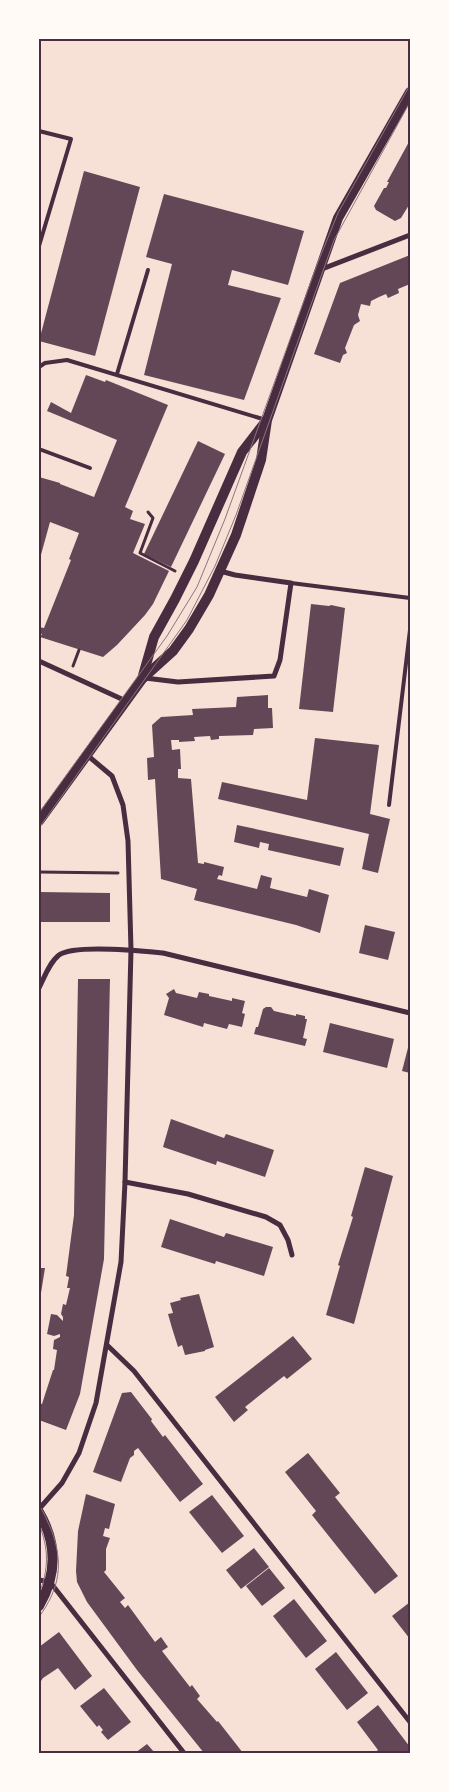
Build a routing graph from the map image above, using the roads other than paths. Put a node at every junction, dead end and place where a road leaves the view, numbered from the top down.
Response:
1 (410, 92) edge
2 (39, 131) edge
3 (410, 235) edge
4 (39, 246) edge
5 (148, 270) dead end
6 (319, 271) junction
7 (39, 367) edge
8 (117, 374) junction
9 (266, 420) junction
10 (39, 449) edge
11 (90, 468) dead end
12 (220, 571) junction
13 (291, 583) junction
14 (410, 598) edge
15 (410, 630) edge
16 (39, 661) edge
17 (142, 679) junction
18 (126, 701) junction
19 (87, 755) junction
20 (389, 805) dead end
21 (39, 821) edge
22 (131, 950) junction
23 (39, 988) edge
24 (410, 1014) edge
25 (125, 1182) junction
26 (292, 1255) dead end
27 (107, 1345) junction
28 (39, 1511) edge
29 (39, 1580) edge
30 (50, 1582) junction
31 (39, 1606) edge
32 (410, 1722) edge
33 (184, 1753) edge

1 - 6 main road
2 - 4 lane
3 - 6 street
5 - 8 lane
6 - 9 main road
7 - 8 lane
8 - 9 lane
9 - 12 main road
9 - 17 main road
10 - 11 lane
12 - 13 street
12 - 17 main road
13 - 14 lane
13 - 17 street
15 - 20 lane
16 - 18 street
17 - 18 main road
18 - 19 main road
19 - 21 main road
19 - 22 street
22 - 23 street
22 - 24 street
22 - 25 street
25 - 26 street
25 - 27 street
27 - 28 street
27 - 32 street
28 - 30 main road
29 - 30 street
30 - 31 main road
30 - 33 street

